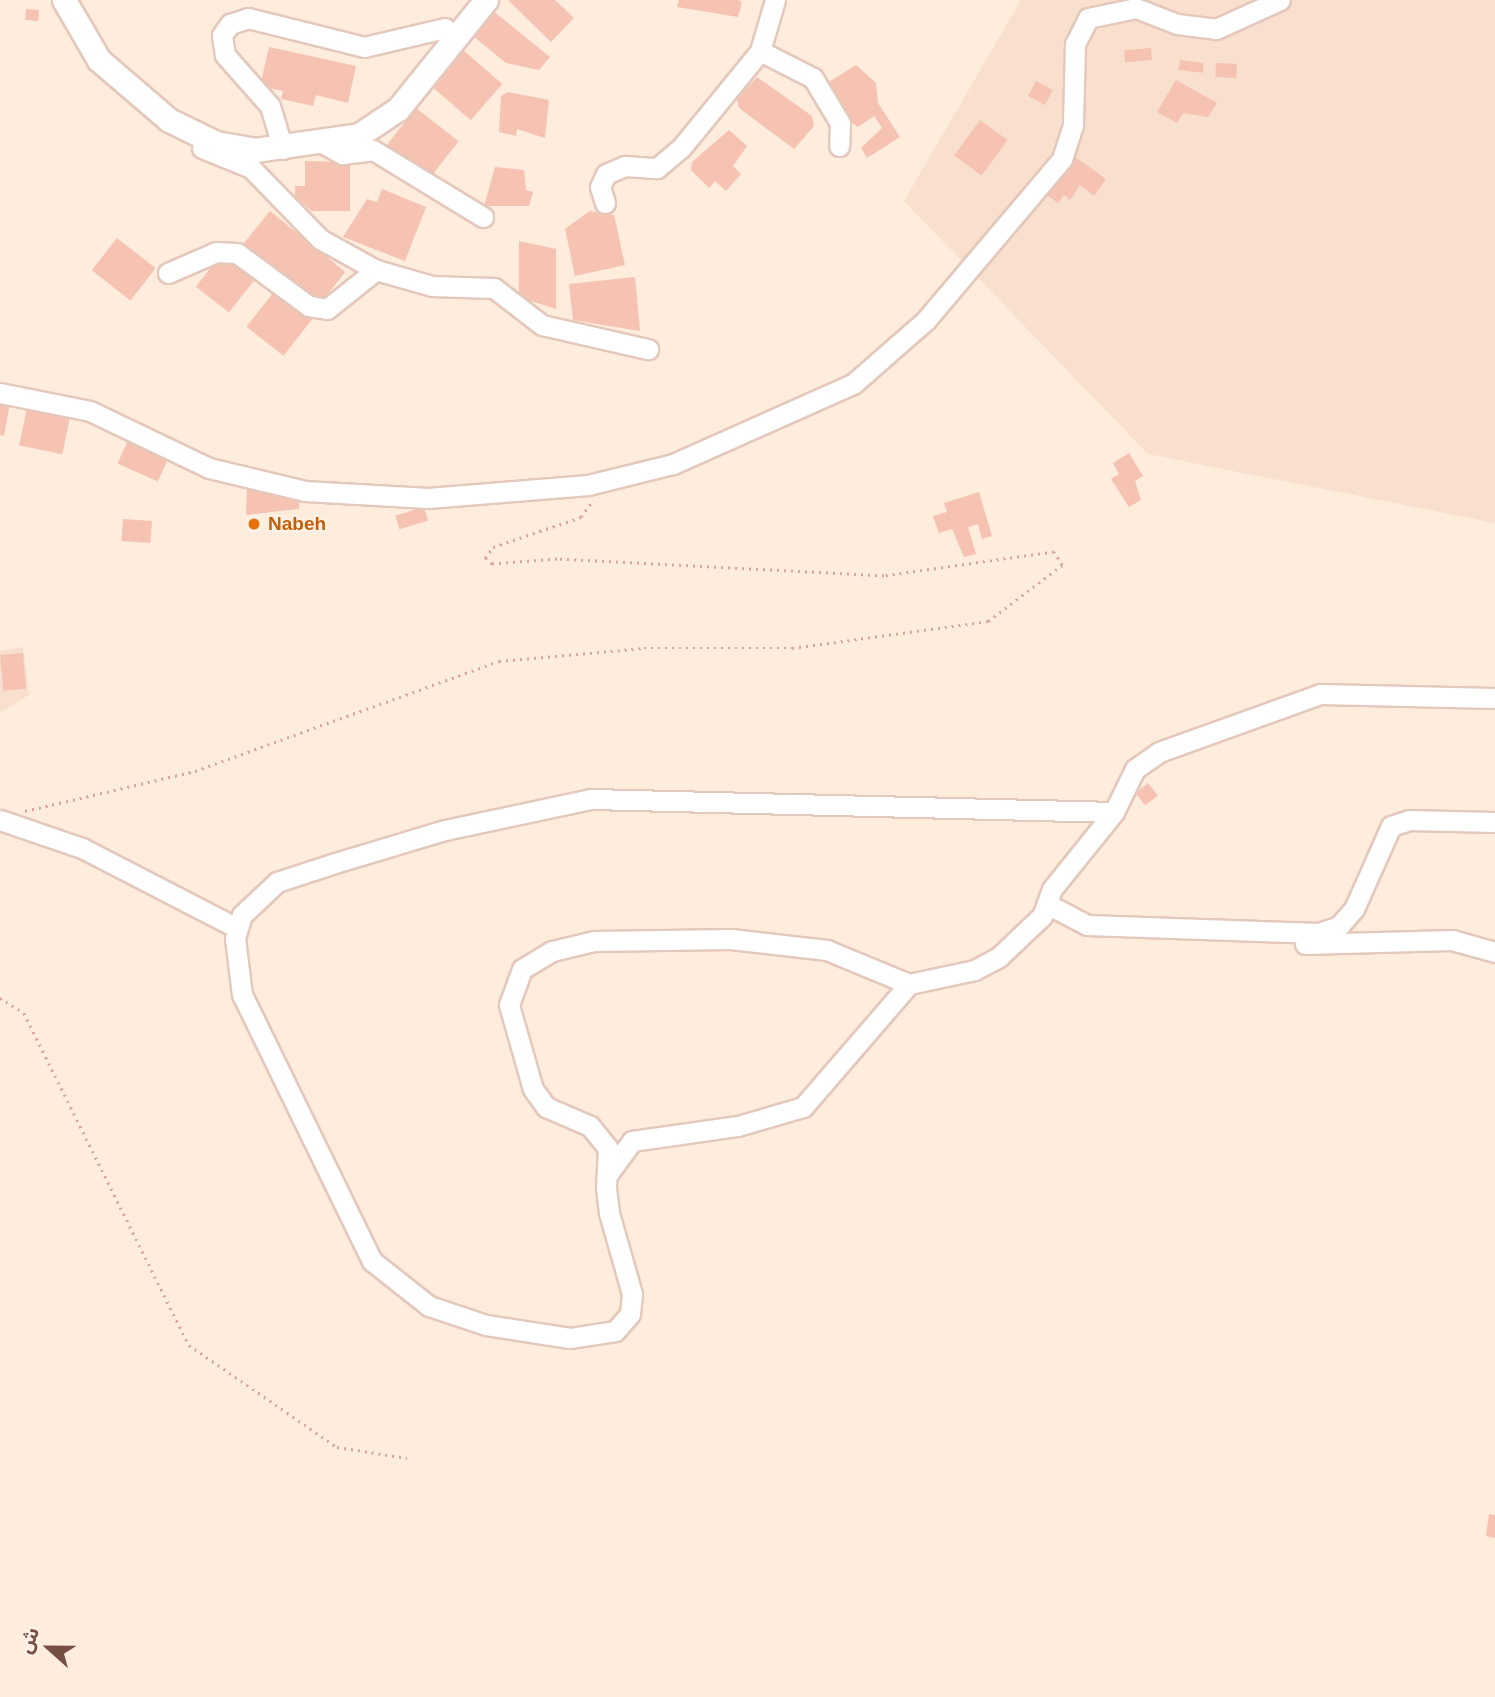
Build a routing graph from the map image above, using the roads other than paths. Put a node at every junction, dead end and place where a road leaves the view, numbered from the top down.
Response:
1 (64, 0) edge
2 (467, 0) edge
3 (486, 0) edge
4 (775, 0) edge
5 (1280, 0) edge
6 (244, 9) edge
7 (445, 28) junction
8 (760, 51) junction
9 (162, 111) junction
10 (185, 131) junction
11 (282, 142) junction
12 (324, 144) junction
13 (839, 146) dead end
14 (605, 203) dead end
15 (483, 217) dead end
16 (376, 270) junction
17 (168, 273) dead end
18 (648, 349) dead end
19 (0, 393) edge
20 (1495, 698) edge
21 (1114, 812) junction
22 (1, 820) edge
23 (1495, 822) edge
24 (1048, 904) junction
25 (237, 928) junction
26 (1198, 930) junction
27 (1495, 952) edge
28 (909, 984) junction
29 (608, 1174) junction

1 - 9 street
2 - 7 street
3 - 12 street
4 - 8 street
5 - 19 street
6 - 7 street
6 - 11 street
7 - 11 street
8 - 13 street
8 - 14 street
9 - 10 street
9 - 11 street
10 - 11 street
10 - 16 street
11 - 12 street
12 - 15 street
16 - 17 street
16 - 18 street
20 - 21 street
21 - 24 street
21 - 25 street
22 - 25 street
23 - 26 street
24 - 26 street
24 - 28 street
25 - 29 street
26 - 27 street
28 - 29 street
28 - 29 street

